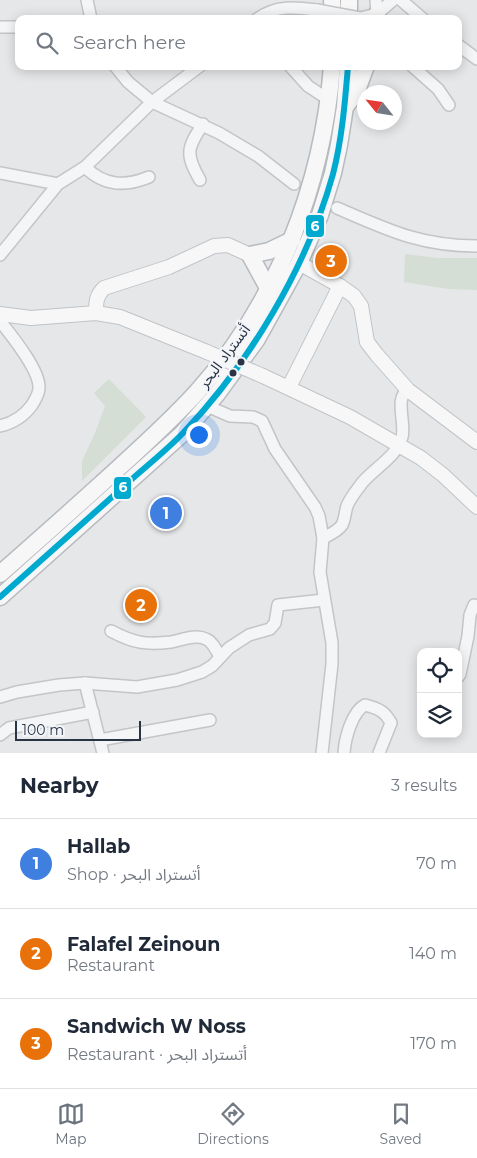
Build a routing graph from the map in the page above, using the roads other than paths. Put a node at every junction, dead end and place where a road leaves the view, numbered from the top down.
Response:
1 (86, 0) edge
2 (332, 0) edge
3 (349, 0) edge
4 (401, 0) edge
5 (275, 4) edge
6 (376, 12) edge
7 (88, 15) edge
8 (264, 15) edge
9 (333, 15) edge
10 (418, 15) edge
11 (0, 27) edge
12 (15, 27) edge
13 (462, 48) edge
14 (477, 59) edge
15 (118, 70) edge
16 (195, 70) edge
17 (294, 70) edge
18 (332, 70) edge
19 (348, 70) edge
20 (365, 70) edge
21 (417, 70) edge
22 (329, 100) junction
23 (152, 102) junction
24 (449, 105) dead end
25 (345, 107) junction
26 (203, 124) junction
27 (85, 167) junction
28 (0, 173) edge
29 (149, 176) dead end
30 (200, 180) dead end
31 (40, 181) junction
32 (58, 184) junction
33 (294, 184) dead end
34 (48, 195) junction
35 (337, 208) dead end
36 (292, 240) junction
37 (477, 246) edge
38 (0, 255) edge
39 (250, 255) junction
40 (299, 263) junction
41 (340, 286) junction
42 (268, 288) junction
43 (96, 312) junction
44 (0, 314) edge
45 (0, 321) edge
46 (289, 388) junction
47 (408, 390) junction
48 (207, 406) junction
49 (0, 426) edge
50 (477, 442) edge
51 (399, 444) junction
52 (477, 507) edge
53 (323, 538) junction
54 (0, 574) edge
55 (0, 597) edge
56 (324, 600) junction
57 (477, 606) edge
58 (111, 631) dead end
59 (220, 656) junction
60 (462, 664) edge
61 (85, 683) junction
62 (0, 697) edge
63 (93, 712) junction
64 (210, 720) dead end
65 (0, 735) edge
66 (100, 740) junction
67 (103, 753) edge
68 (322, 753) edge
69 (344, 753) edge
70 (379, 753) edge

1 - 7 street
2 - 9 highway
3 - 6 highway
4 - 10 street
5 - 6 street, bridge
5 - 8 street
11 - 12 street
13 - 14 street
15 - 23 street
16 - 23 street
17 - 22 street
18 - 22 highway, أتستراد البحر
19 - 25 highway, أتستراد البحر
20 - 25 highway
21 - 24 street
22 - 36 highway, أتستراد البحر
23 - 26 street
23 - 27 street
25 - 40 highway, أتستراد البحر
26 - 30 street
26 - 33 street
27 - 29 street
27 - 32 street
28 - 31 street
31 - 32 street
31 - 34 street
32 - 34 street
34 - 38 street
35 - 37 street
36 - 39 highway
36 - 42 highway, أتستراد البحر
39 - 42 highway
39 - 43 main road
40 - 41 main road
40 - 48 highway, أتستراد البحر
41 - 46 main road
41 - 47 main road
42 - 54 highway, أتستراد البحر
43 - 44 main road
43 - 46 main road, bridge
45 - 49 street
46 - 51 main road
47 - 50 main road
47 - 51 street
48 - 53 street
48 - 55 highway, أتستراد البحر
51 - 52 main road
51 - 53 street
53 - 56 street
56 - 59 street
56 - 68 street
57 - 60 street
58 - 59 street
59 - 61 street
61 - 62 street
61 - 63 street
63 - 65 street
63 - 66 street
64 - 66 street
66 - 67 street
69 - 70 street

